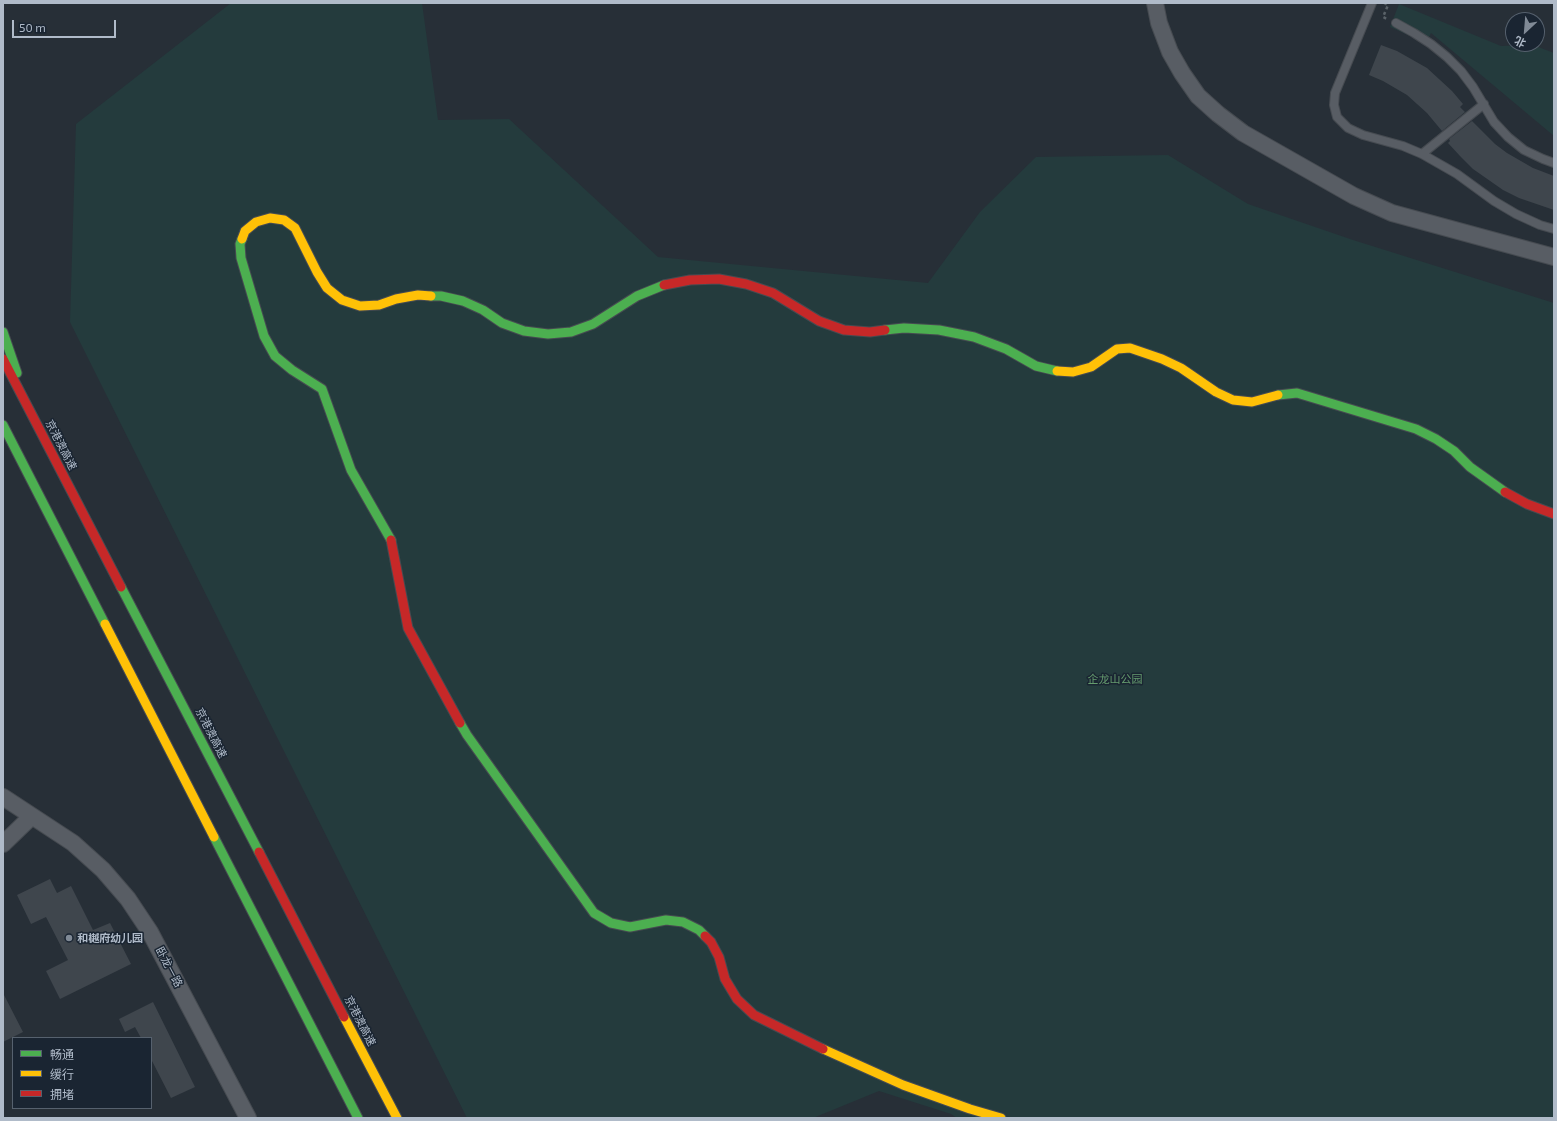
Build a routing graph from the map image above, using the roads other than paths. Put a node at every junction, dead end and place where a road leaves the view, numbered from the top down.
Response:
1 (1155, 3) edge
2 (1372, 3) edge
3 (1396, 23) road end
4 (1484, 104) junction
5 (1422, 154) junction
6 (1554, 163) edge
7 (1554, 229) edge
8 (1554, 258) edge
9 (3, 332) edge
10 (3, 359) edge
11 (29, 410) junction
12 (3, 425) edge
13 (1554, 514) edge
14 (3, 797) edge
15 (32, 816) junction
16 (3, 844) edge
17 (248, 1118) edge
18 (358, 1118) edge
19 (397, 1118) edge
20 (1001, 1118) edge

1 - 8 street
2 - 5 lane
3 - 4 lane
4 - 5 lane
4 - 6 lane
5 - 7 lane
9 - 11 main road
10 - 11 main road, 京港澳高速
11 - 19 main road, 京港澳高速
12 - 18 main road
13 - 20 main road
14 - 15 street, 卧龙一路
15 - 16 street
15 - 17 street, 卧龙一路

